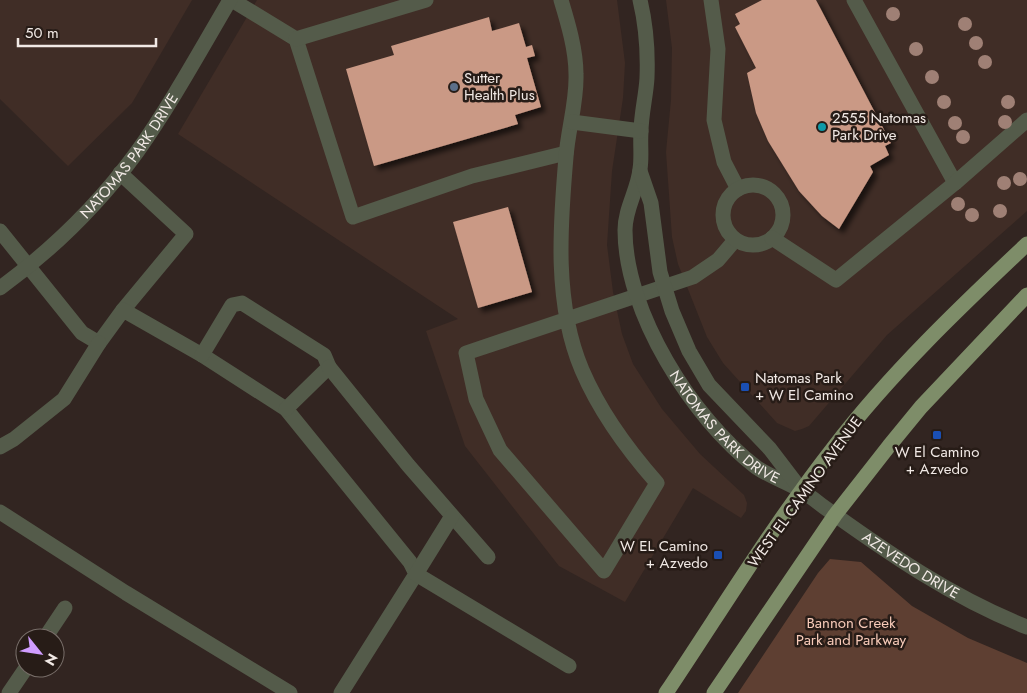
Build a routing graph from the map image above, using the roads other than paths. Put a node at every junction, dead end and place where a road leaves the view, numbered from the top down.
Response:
1 (231, 0) edge
2 (426, 0) edge
3 (561, 0) edge
4 (640, 0) edge
5 (711, 0) edge
6 (854, 0) edge
7 (382, 6) edge
8 (296, 39) junction
9 (1027, 120) edge
10 (572, 122) junction
11 (640, 131) junction
12 (566, 154) junction
13 (640, 171) junction
14 (120, 173) junction
15 (955, 183) junction
16 (738, 189) junction
17 (0, 231) edge
18 (772, 238) junction
19 (736, 240) junction
20 (1027, 244) edge
21 (27, 266) junction
22 (664, 286) junction
23 (0, 288) edge
24 (636, 295) junction
25 (1027, 296) edge
26 (123, 310) junction
27 (567, 318) junction
28 (99, 343) junction
29 (202, 355) junction
30 (329, 367) junction
31 (286, 409) junction
32 (0, 447) edge
33 (802, 491) junction
34 (0, 512) edge
35 (835, 515) junction
36 (452, 516) junction
37 (488, 557) dead end
38 (416, 574) junction
39 (65, 608) dead end
40 (52, 628) edge
41 (1027, 628) edge
42 (569, 666) dead end
43 (19, 678) edge
44 (9, 693) edge
45 (290, 693) edge
46 (341, 693) edge
47 (666, 693) edge
48 (714, 693) edge

1 - 8 street
1 - 14 street, NATOMAS PARK DRIVE
2 - 7 street
3 - 10 street
4 - 11 street, NATOMAS PARK DRIVE
5 - 16 street
6 - 15 street
7 - 8 street
8 - 12 street
9 - 15 street
10 - 11 street
10 - 12 street
11 - 13 street, NATOMAS PARK DRIVE
12 - 27 street
13 - 22 street, NATOMAS PARK DRIVE
13 - 24 street, NATOMAS PARK DRIVE
14 - 21 street, NATOMAS PARK DRIVE
14 - 26 street
15 - 18 street
16 - 18 street
16 - 19 street
17 - 21 street
18 - 19 street
19 - 22 street
20 - 33 main road, WEST EL CAMINO AVENUE
21 - 23 street, NATOMAS PARK DRIVE
21 - 28 street
22 - 24 street
22 - 33 street, NATOMAS PARK DRIVE
24 - 27 street
24 - 33 street, NATOMAS PARK DRIVE
25 - 35 main road
26 - 28 street
26 - 29 street
27 - 27 street
28 - 32 street
29 - 30 street
29 - 31 street
30 - 31 street
30 - 36 street
31 - 38 street
33 - 35 street, AZEVEDO DRIVE
33 - 47 main road, WEST EL CAMINO AVENUE
34 - 45 street
35 - 41 street, AZEVEDO DRIVE
35 - 48 main road
36 - 37 street
36 - 38 street
38 - 42 street
38 - 46 street
39 - 40 street
43 - 44 street

